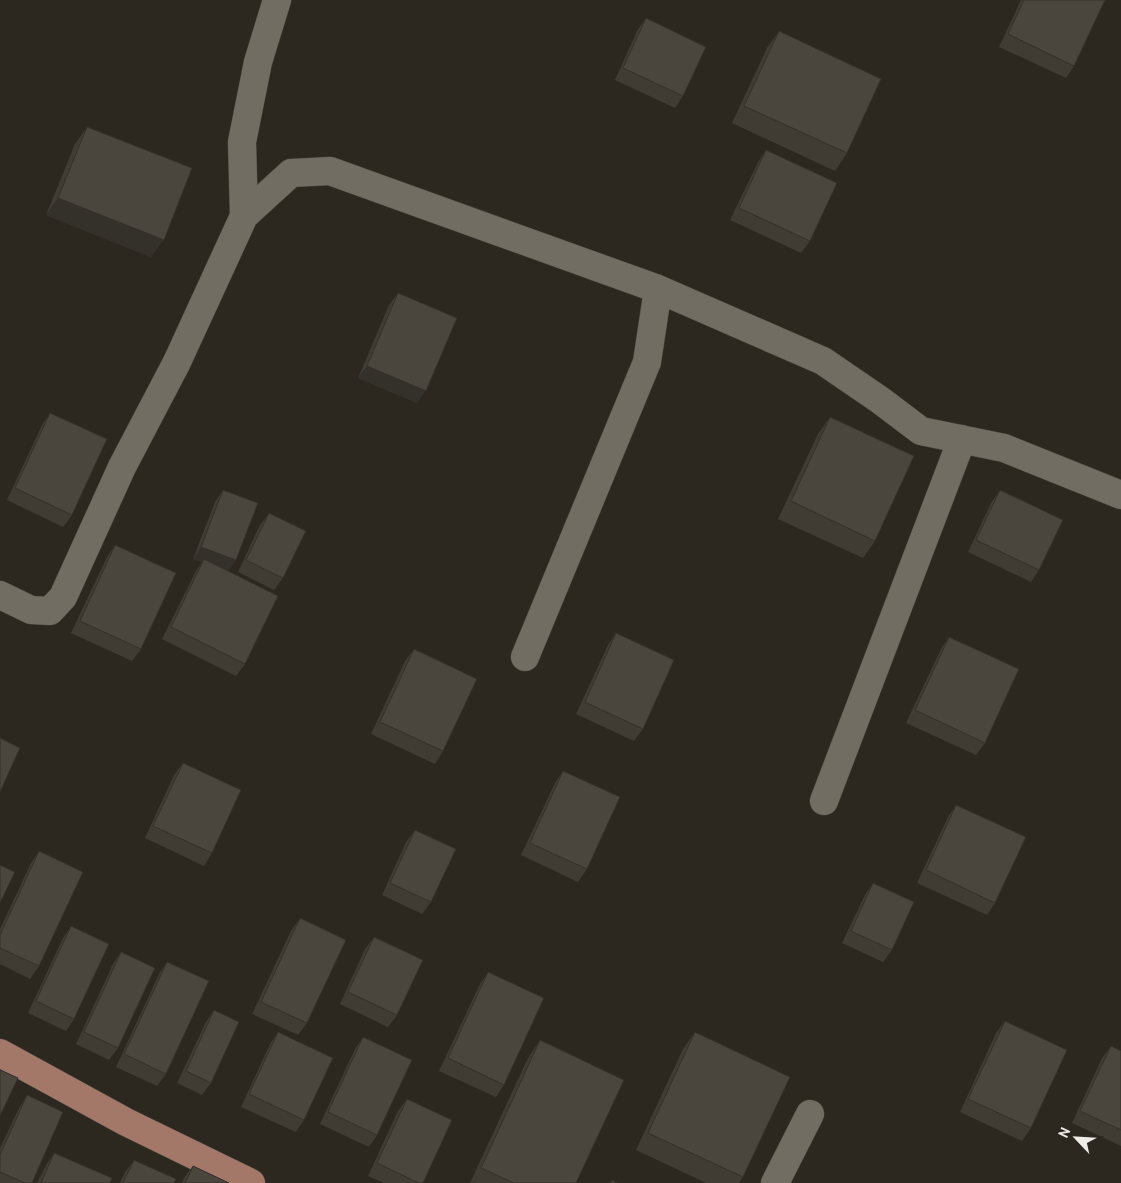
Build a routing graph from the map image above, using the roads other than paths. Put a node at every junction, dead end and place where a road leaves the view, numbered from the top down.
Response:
1 (277, 0) edge
2 (244, 216) junction
3 (658, 289) junction
4 (962, 439) junction
5 (1121, 496) edge
6 (0, 595) edge
7 (525, 657) dead end
8 (824, 801) dead end
9 (0, 1053) edge
10 (810, 1114) dead end
11 (251, 1183) edge
12 (774, 1183) edge

1 - 2 street
2 - 3 street
2 - 6 street
3 - 4 street
3 - 7 street
4 - 5 street
4 - 8 street
9 - 11 main road
10 - 12 street

